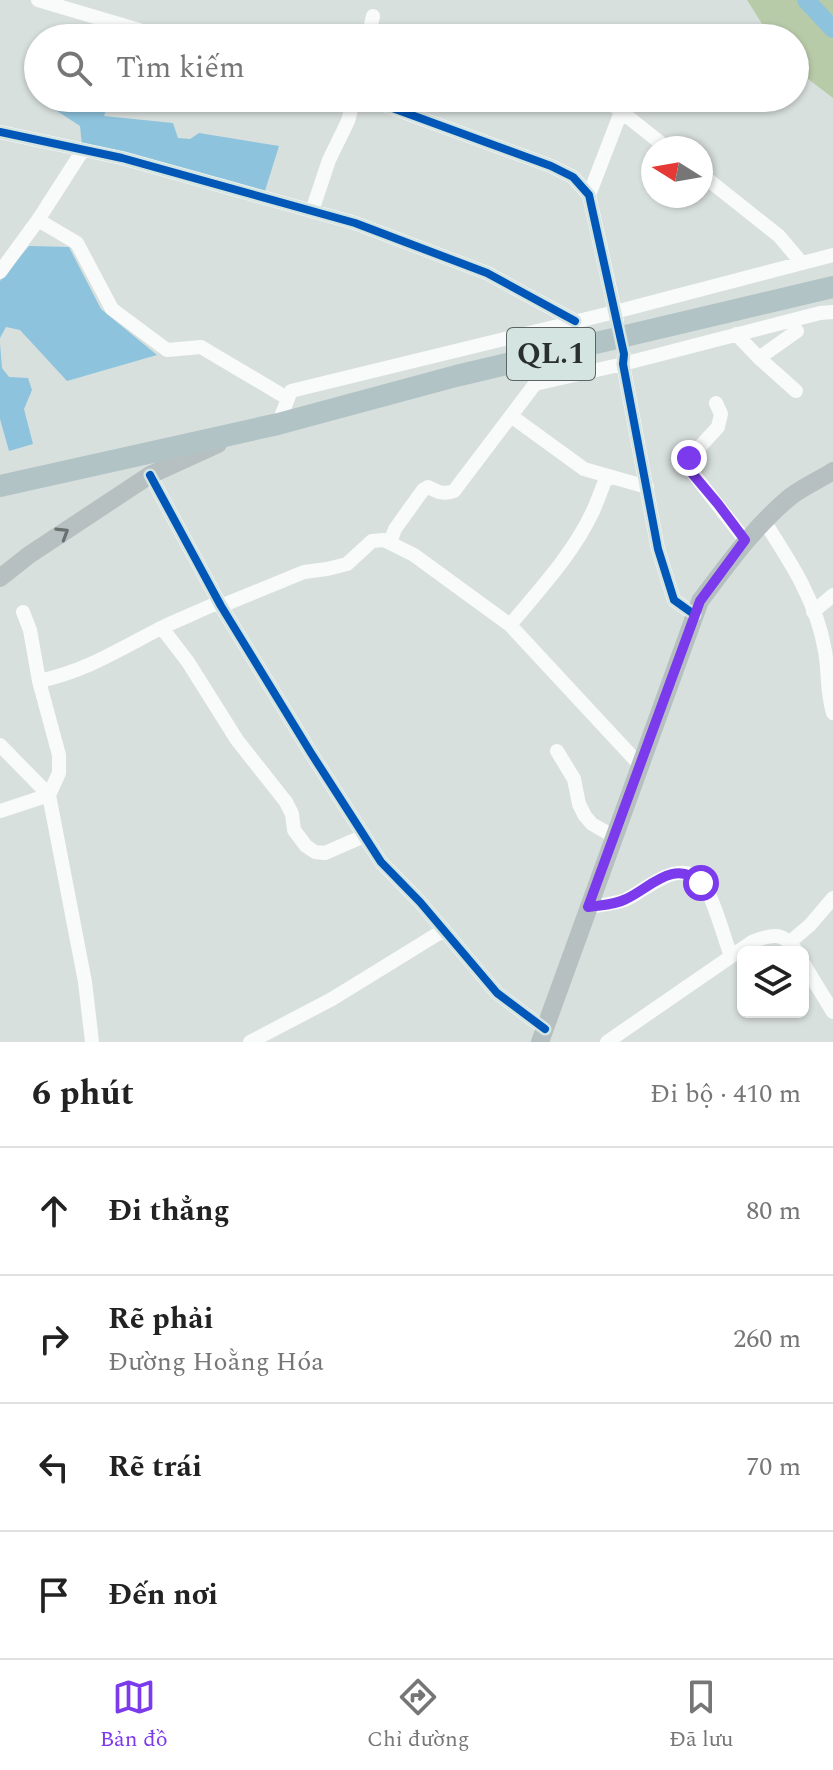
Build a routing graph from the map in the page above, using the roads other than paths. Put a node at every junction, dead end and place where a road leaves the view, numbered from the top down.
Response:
1 (38, 0) edge
2 (373, 16) dead end
3 (119, 24) edge
4 (371, 24) edge
5 (350, 112) edge
6 (403, 112) edge
7 (621, 112) joint
8 (0, 132) edge
9 (652, 136) edge
10 (83, 150) junction
11 (713, 184) edge
12 (589, 195) junction
13 (312, 211) junction
14 (38, 220) junction
15 (833, 255) edge
16 (801, 262) junction
17 (0, 272) edge
18 (831, 287) edge
19 (833, 312) edge
20 (616, 316) junction
21 (575, 321) junction
22 (797, 331) dead end
23 (736, 334) junction
24 (759, 358) junction
25 (624, 359) junction
26 (796, 391) dead end
27 (287, 398) junction
28 (716, 403) dead end
29 (511, 416) junction
30 (278, 424) junction
31 (252, 430) junction
32 (833, 471) edge
33 (150, 475) junction
34 (607, 476) junction
35 (0, 486) edge
36 (647, 487) junction
37 (0, 500) edge
38 (764, 521) junction
39 (745, 540) junction
40 (390, 543) junction
41 (0, 578) edge
42 (833, 595) edge
43 (220, 604) junction
44 (23, 612) dead end
45 (813, 612) junction
46 (695, 615) junction
47 (510, 625) junction
48 (162, 628) junction
49 (39, 681) junction
50 (833, 713) edge
51 (0, 745) edge
52 (557, 751) dead end
53 (639, 764) junction
54 (49, 795) junction
55 (0, 811) edge
56 (364, 836) junction
57 (613, 836) junction
58 (833, 898) edge
59 (588, 907) junction
60 (444, 930) junction
61 (748, 946) edge
62 (793, 946) edge
63 (795, 946) edge
64 (737, 952) edge
65 (731, 956) junction
66 (809, 973) edge
67 (833, 1012) edge
68 (542, 1035) edge
69 (92, 1042) edge
70 (250, 1042) edge
71 (607, 1042) edge

1 - 3 street
2 - 4 street
5 - 13 street
6 - 12 street
7 - 9 street
7 - 12 street
8 - 10 street
10 - 13 street
10 - 14 street
11 - 16 street
12 - 20 street
13 - 21 street
14 - 17 street
14 - 27 street
15 - 16 street
16 - 20 street
18 - 30 highway, QL.1
19 - 23 street
20 - 21 street
21 - 27 street
22 - 24 street
23 - 24 street
23 - 25 street
24 - 26 street
25 - 29 street
25 - 36 street
27 - 30 street
28 - 39 street
29 - 34 street
29 - 40 street
30 - 31 highway, QL.1
31 - 33 main road
31 - 35 highway, QL.1
31 - 37 highway, QL.1
32 - 38 main road
41 -> 33 main road
33 - 43 street
34 - 36 street
34 - 47 street
36 - 46 street
38 - 39 main road
38 - 45 street
39 - 46 main road
40 - 43 street
40 - 47 street
42 - 45 street
43 - 48 street
43 - 56 street
44 - 49 street
45 - 50 street
46 - 53 main road
47 - 53 street
48 - 49 street
48 - 56 street
49 - 54 street
51 - 54 street
52 - 57 street
53 - 57 main road
54 - 55 street
54 - 69 street
56 - 60 street
57 - 59 main road
58 - 63 street
59 - 65 street
59 - 68 main road
60 - 68 street
60 - 70 street
61 - 62 street
64 - 65 street
65 - 71 street
66 - 67 street

